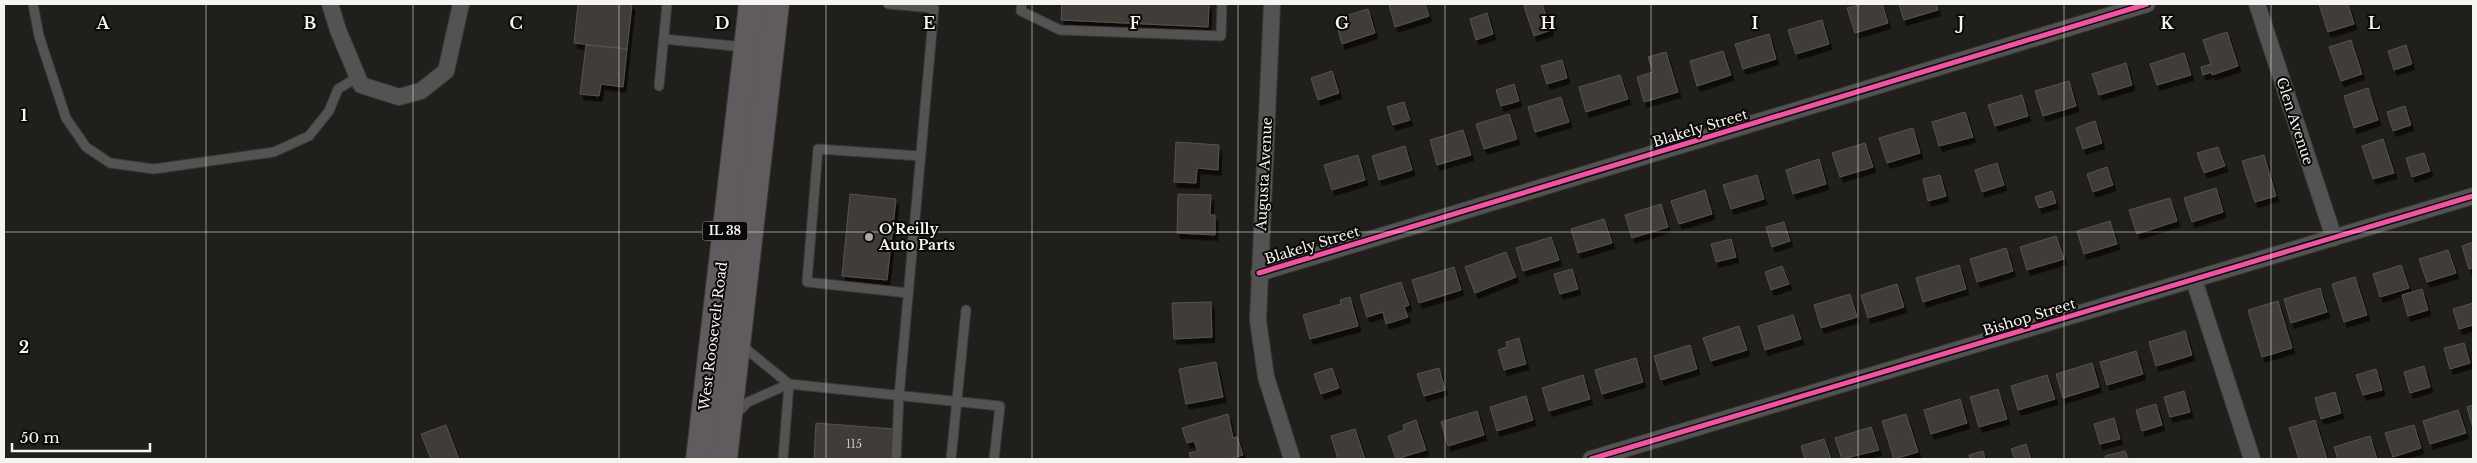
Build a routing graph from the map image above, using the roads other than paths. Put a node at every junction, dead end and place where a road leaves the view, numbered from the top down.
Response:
1 (33, 4) edge
2 (330, 4) edge
3 (461, 4) edge
4 (667, 4) edge
5 (752, 4) edge
6 (776, 4) edge
7 (888, 4) edge
8 (903, 4) edge
9 (1022, 4) edge
10 (1222, 4) edge
11 (1272, 4) edge
12 (2147, 4) edge
13 (2257, 4) edge
14 (664, 39) junction
15 (747, 47) junction
16 (358, 77) junction
17 (659, 86) dead end
18 (920, 156) junction
19 (2473, 196) edge
20 (2334, 238) junction
21 (1259, 273) junction
22 (2194, 280) junction
23 (908, 293) junction
24 (966, 310) dead end
25 (738, 342) junction
26 (789, 384) junction
27 (899, 396) junction
28 (957, 402) junction
29 (729, 422) junction
30 (699, 459) edge
31 (724, 459) edge
32 (783, 459) edge
33 (896, 459) edge
34 (951, 459) edge
35 (994, 459) edge
36 (1292, 459) edge
37 (1591, 459) edge
38 (2252, 459) edge

1 - 16 lane
2 - 16 street
3 - 16 street
4 - 14 lane
5 - 15 main road, West Roosevelt Road / IL 38
6 - 25 main road, West Roosevelt Road / IL 38
7 - 8 lane
8 - 18 lane
9 - 10 lane
11 - 21 street, Augusta Avenue
12 - 21 street, Blakely Street
13 - 20 street, Glen Avenue
14 - 15 lane
14 - 17 lane
15 - 30 main road, West Roosevelt Road / IL 38
18 - 23 lane
18 - 23 lane
19 - 20 street, Bishop Street
20 - 22 street, Bishop Street
21 - 36 street, Augusta Avenue
22 - 37 street, Bishop Street
22 - 38 street
23 - 27 lane
24 - 28 lane
25 - 26 lane
25 - 29 main road, West Roosevelt Road / IL 38
26 - 27 lane
26 - 29 lane
26 - 32 lane
27 - 28 lane
27 - 33 lane
28 - 34 lane
28 - 35 lane
29 - 31 main road, West Roosevelt Road / IL 38

